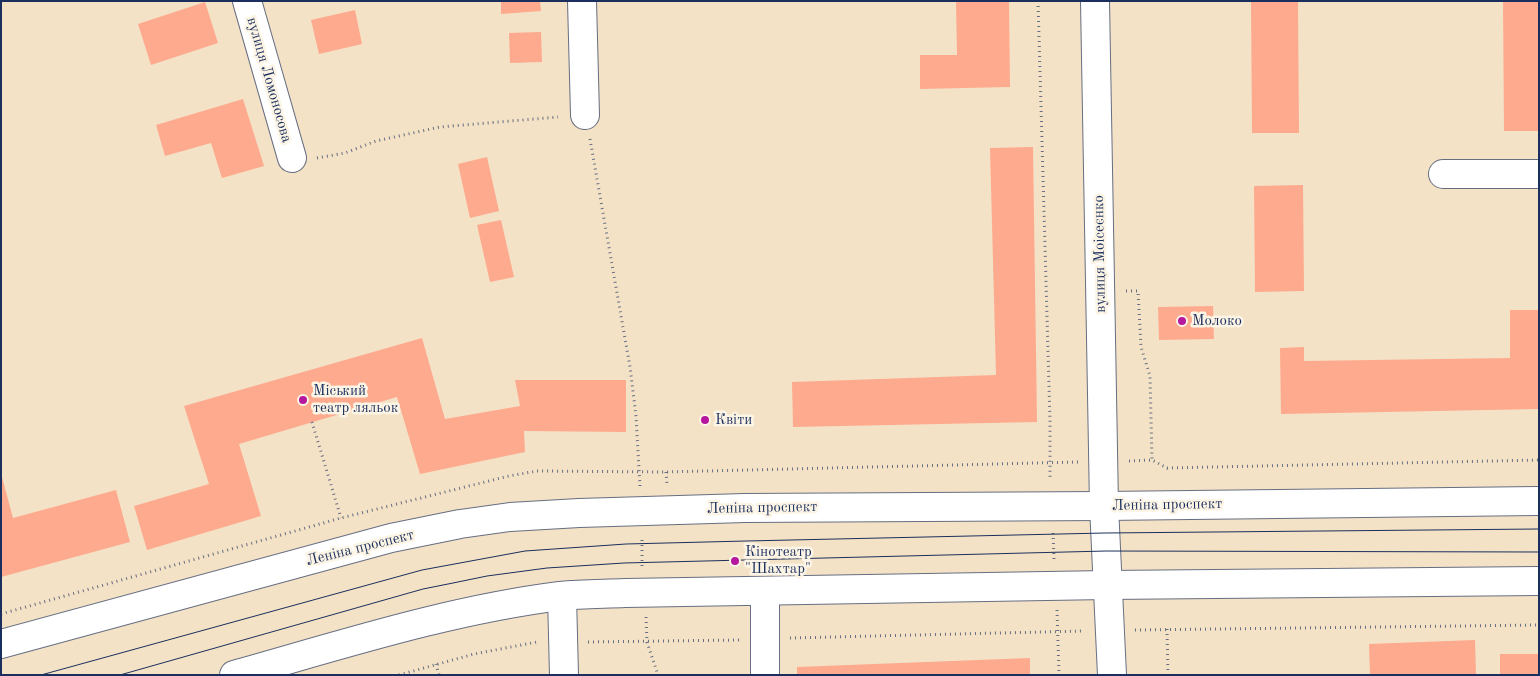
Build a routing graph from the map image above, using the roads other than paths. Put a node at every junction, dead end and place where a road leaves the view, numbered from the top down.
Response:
1 (247, 1) edge
2 (582, 1) edge
3 (1095, 1) edge
4 (585, 115) road end
5 (292, 158) road end
6 (1443, 174) dead end
7 (1539, 174) edge
8 (1539, 501) edge
9 (1104, 506) junction
10 (1539, 581) edge
11 (1107, 585) junction
12 (765, 592) junction
13 (562, 596) junction
14 (1, 644) edge
15 (234, 675) edge
16 (564, 675) edge
17 (765, 675) edge
18 (1112, 675) edge

1 - 5 main road, вулиця Ломоносова
2 - 4 main road
3 - 9 main road, вулиця Моісеєнко
6 - 7 main road
8 - 9 main road, Леніна проспект
9 - 11 main road, вулиця Моісеєнко
9 - 14 main road, Леніна проспект
10 - 11 main road
11 - 12 main road
11 - 18 main road, вулиця Моісеєнко
12 - 13 main road
12 - 17 main road
13 - 15 main road
13 - 16 main road

